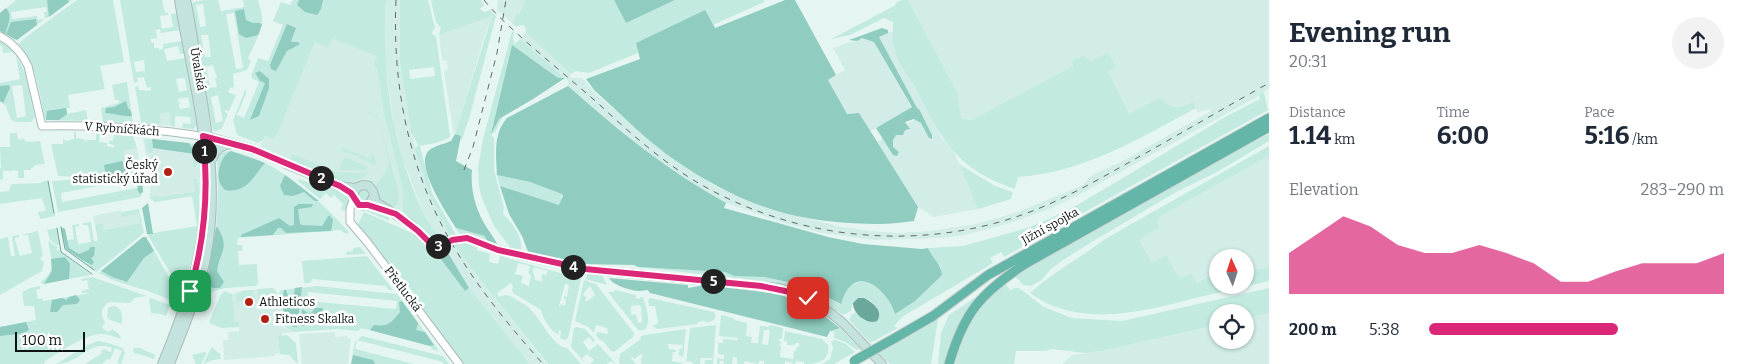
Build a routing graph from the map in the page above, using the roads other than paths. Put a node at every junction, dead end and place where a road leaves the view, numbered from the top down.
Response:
1 (179, 0) edge
2 (186, 0) edge
3 (189, 34) junction
4 (0, 36) edge
5 (1269, 118) edge
6 (1269, 127) edge
7 (206, 137) junction
8 (238, 144) junction
9 (212, 163) junction
10 (340, 186) junction
11 (357, 188) junction
12 (374, 196) junction
13 (354, 197) junction
14 (366, 205) junction
15 (389, 211) junction
16 (350, 214) junction
17 (851, 362) edge
18 (162, 364) edge
19 (170, 364) edge
20 (459, 364) edge
21 (882, 364) edge
22 (949, 364) edge

1 - 3 main road, Úvalská
2 - 3 main road, Úvalská
3 - 7 main road, Úvalská
4 - 7 street, V Rybníčkách
5 - 17 highway, Jižní spojka, bridge
6 - 22 highway, Jižní spojka
7 - 8 main road
7 - 9 main road
7 - 18 main road
8 - 9 main road
8 - 10 main road
9 - 19 main road
10 - 11 main road
10 - 13 main road
11 - 12 main road
11 - 13 main road
12 - 14 main road
12 - 15 main road
13 - 14 main road
13 - 16 street
14 - 15 main road
14 - 16 street
15 - 21 main road
16 - 20 street, Přetlucká

